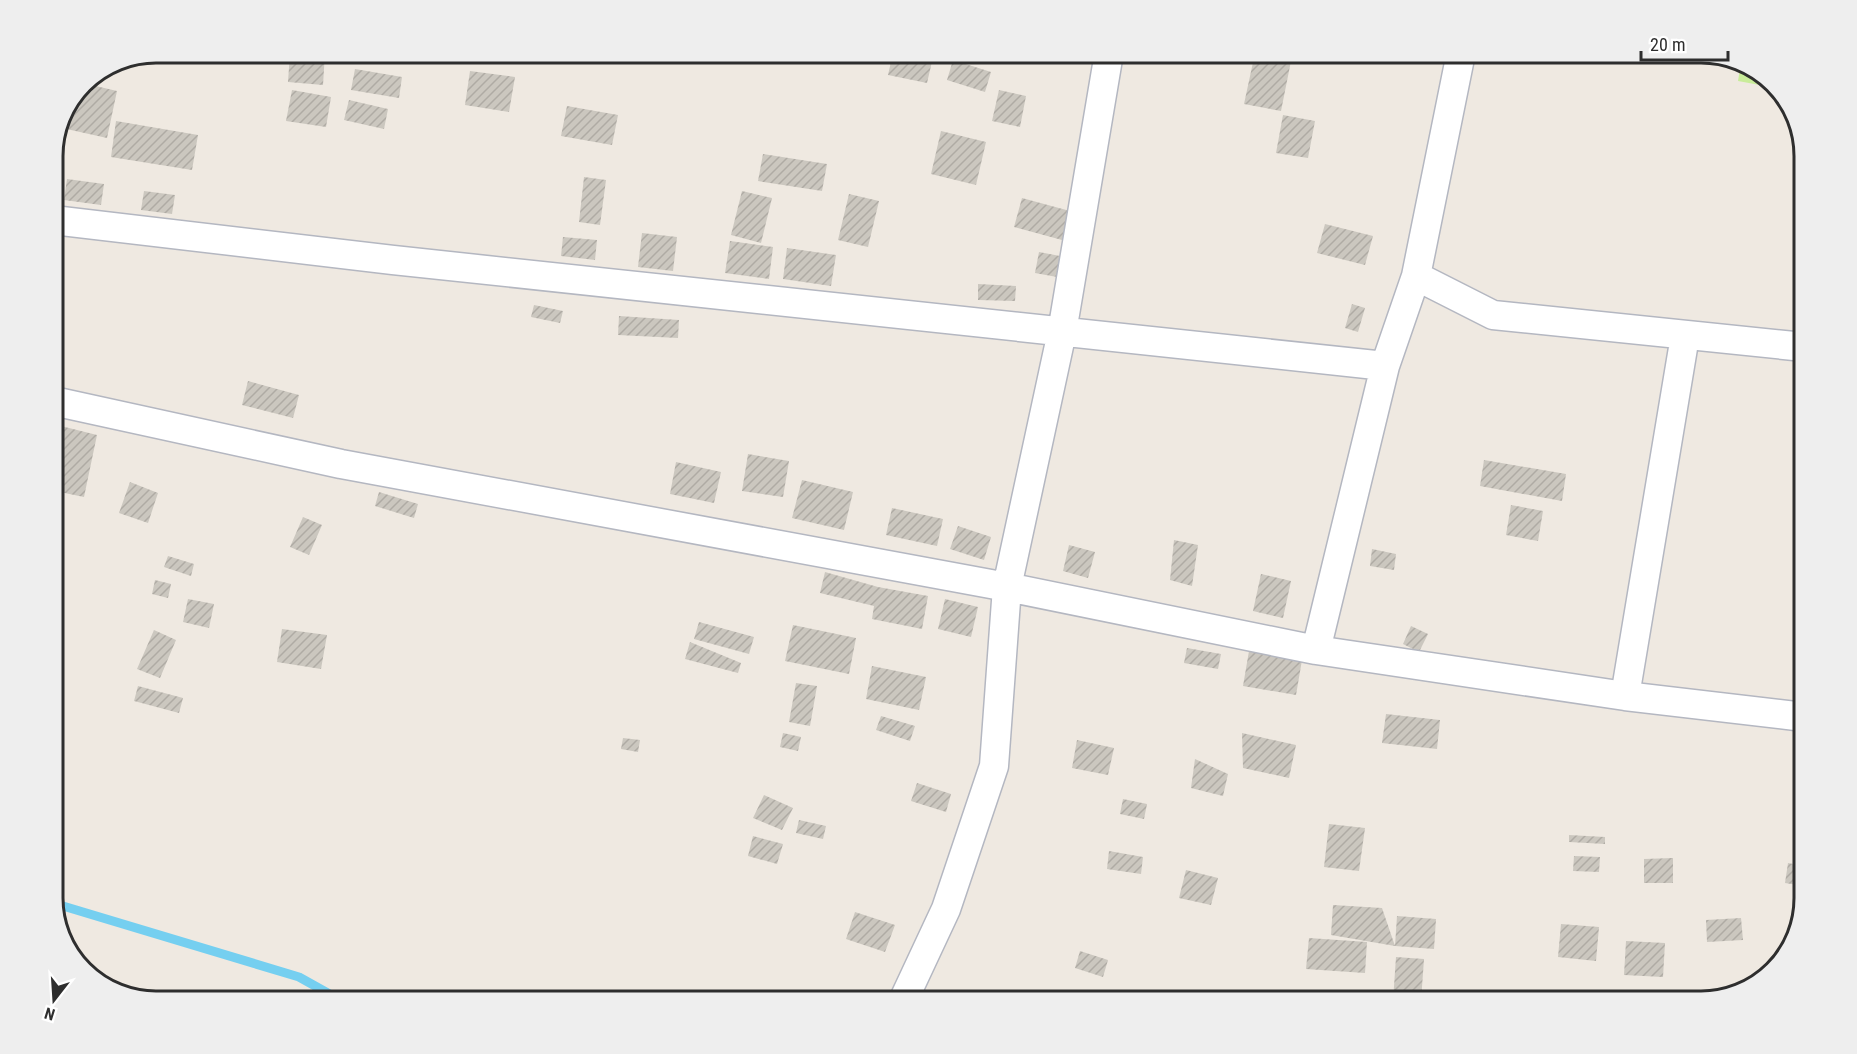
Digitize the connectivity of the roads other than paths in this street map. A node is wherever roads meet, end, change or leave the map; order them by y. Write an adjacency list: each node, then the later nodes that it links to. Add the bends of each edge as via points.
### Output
1 (1107, 63): 5 (street)
2 (1459, 63): 4 (street)
3 (63, 220): 5 (street)
4 (1416, 276): 6 (street, via 1493,315); 8 (street)
5 (1062, 332): 8 (street); 10 (street)
6 (1685, 336): 7 (street); 12 (street)
7 (1794, 346)
8 (1385, 366): 11 (street)
9 (63, 403): 10 (street, via 341,464)
10 (1007, 587): 11 (street); 14 (street, via 994,766 946,909)
11 (1316, 650): 12 (street)
12 (1625, 696): 13 (street)
13 (1794, 716)
14 (908, 991)

